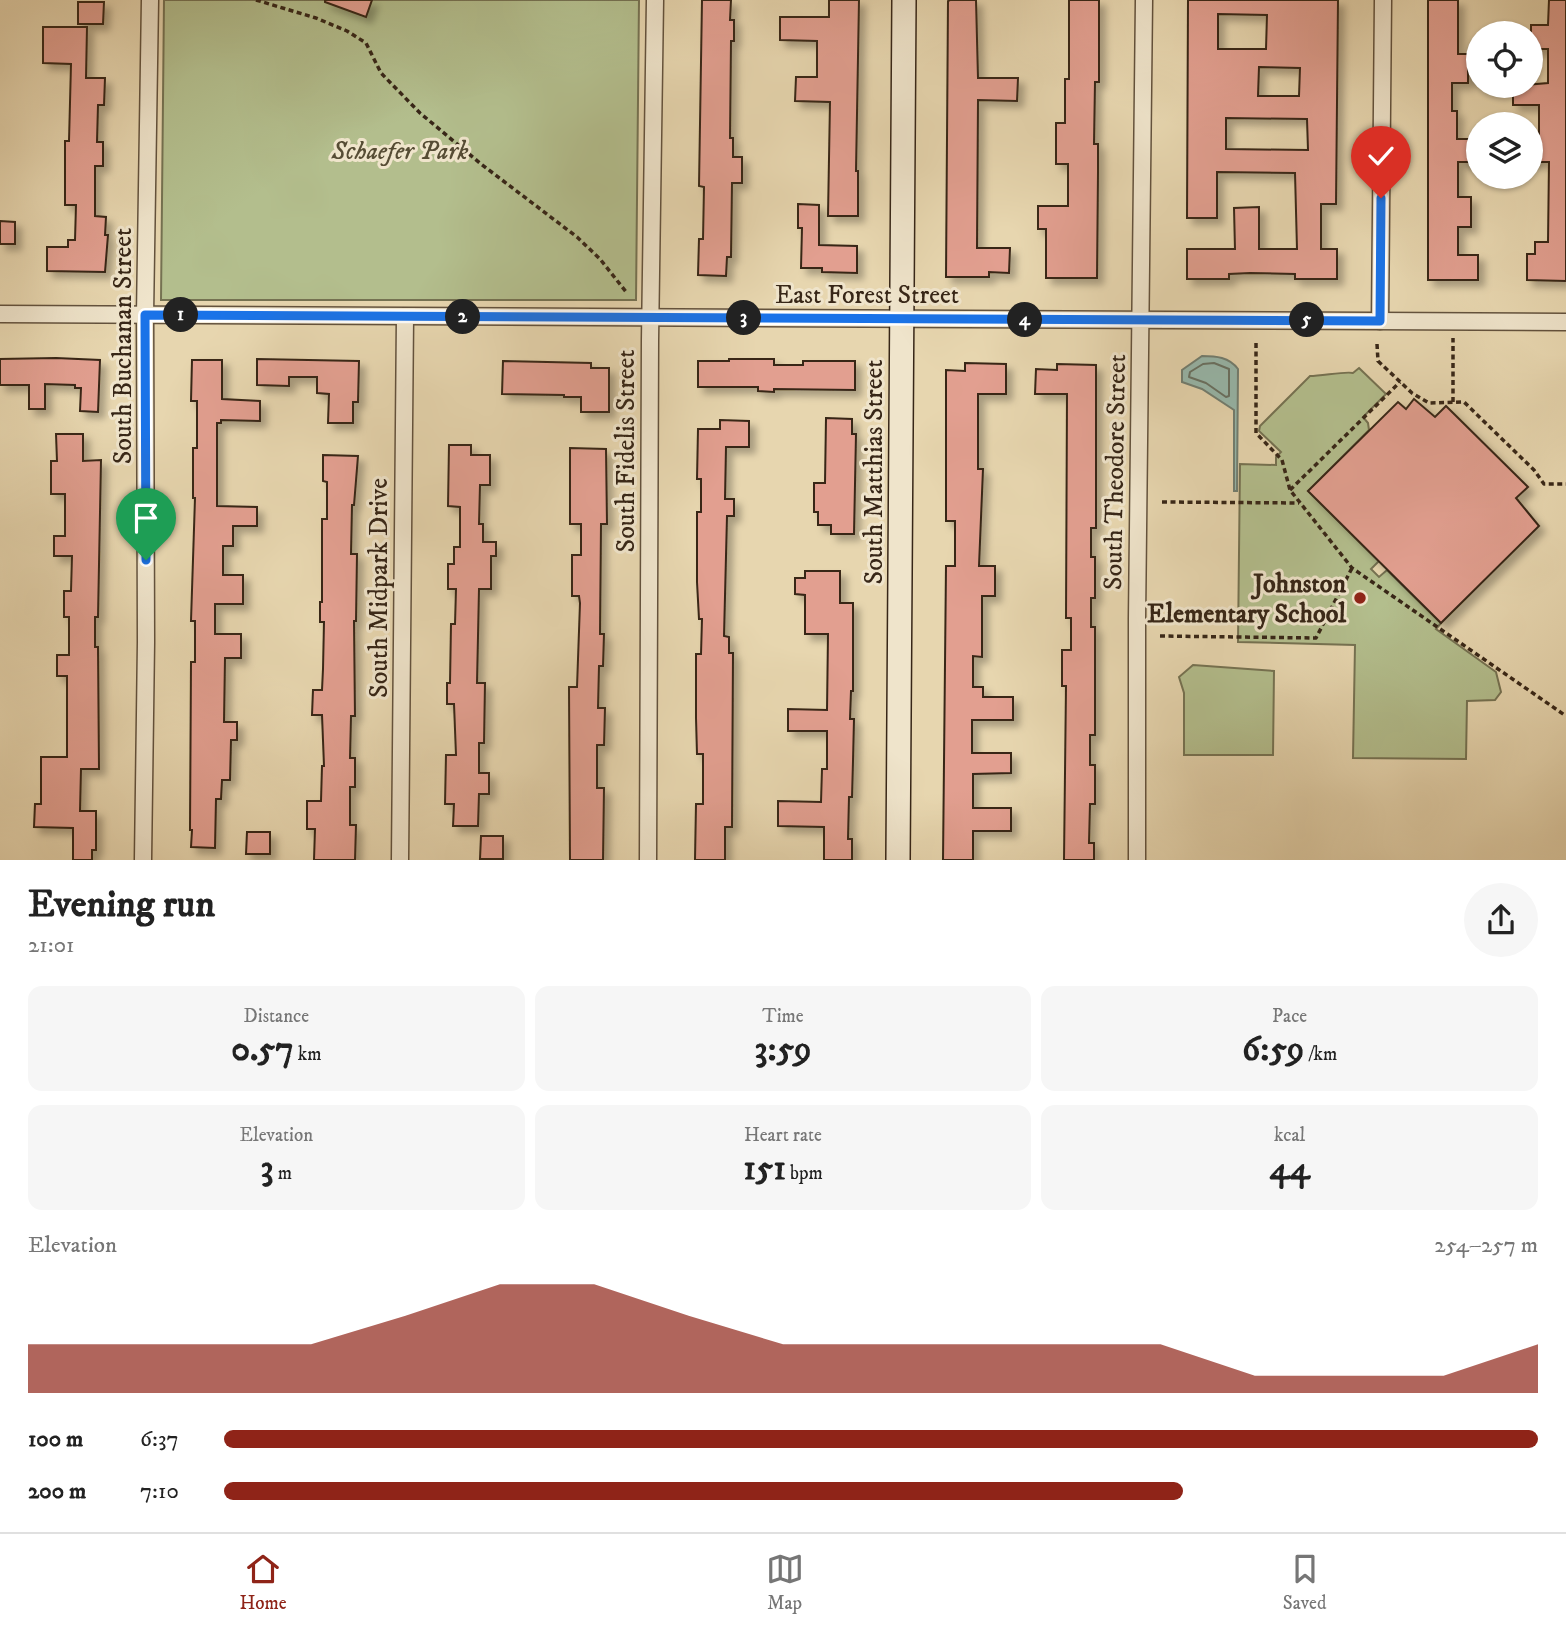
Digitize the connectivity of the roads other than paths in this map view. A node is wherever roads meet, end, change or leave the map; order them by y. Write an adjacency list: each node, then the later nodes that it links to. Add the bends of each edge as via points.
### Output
1 (150, 0): 7 (street, South Buchanan Street)
2 (655, 0): 9 (street, South Fidelis Street)
3 (904, 0): 10 (street, South Matthias Street)
4 (1144, 0): 11 (street, South Theodore Street)
5 (1382, 0): 12 (street)
6 (0, 314): 7 (street, East Forest Street)
7 (145, 315): 8 (street, East Forest Street); 14 (street, South Buchanan Street)
8 (404, 317): 9 (street, East Forest Street); 15 (street, South Midpark Drive)
9 (650, 317): 10 (street, East Forest Street); 16 (street, South Fidelis Street)
10 (902, 319): 11 (street, East Forest Street); 17 (street, South Matthias Street)
11 (1141, 321): 12 (street, East Forest Street); 18 (street, South Theodore Street)
12 (1380, 321): 13 (street, East Forest Street)
13 (1566, 322)
14 (143, 860)
15 (401, 860)
16 (648, 860)
17 (898, 860)
18 (1137, 860)

